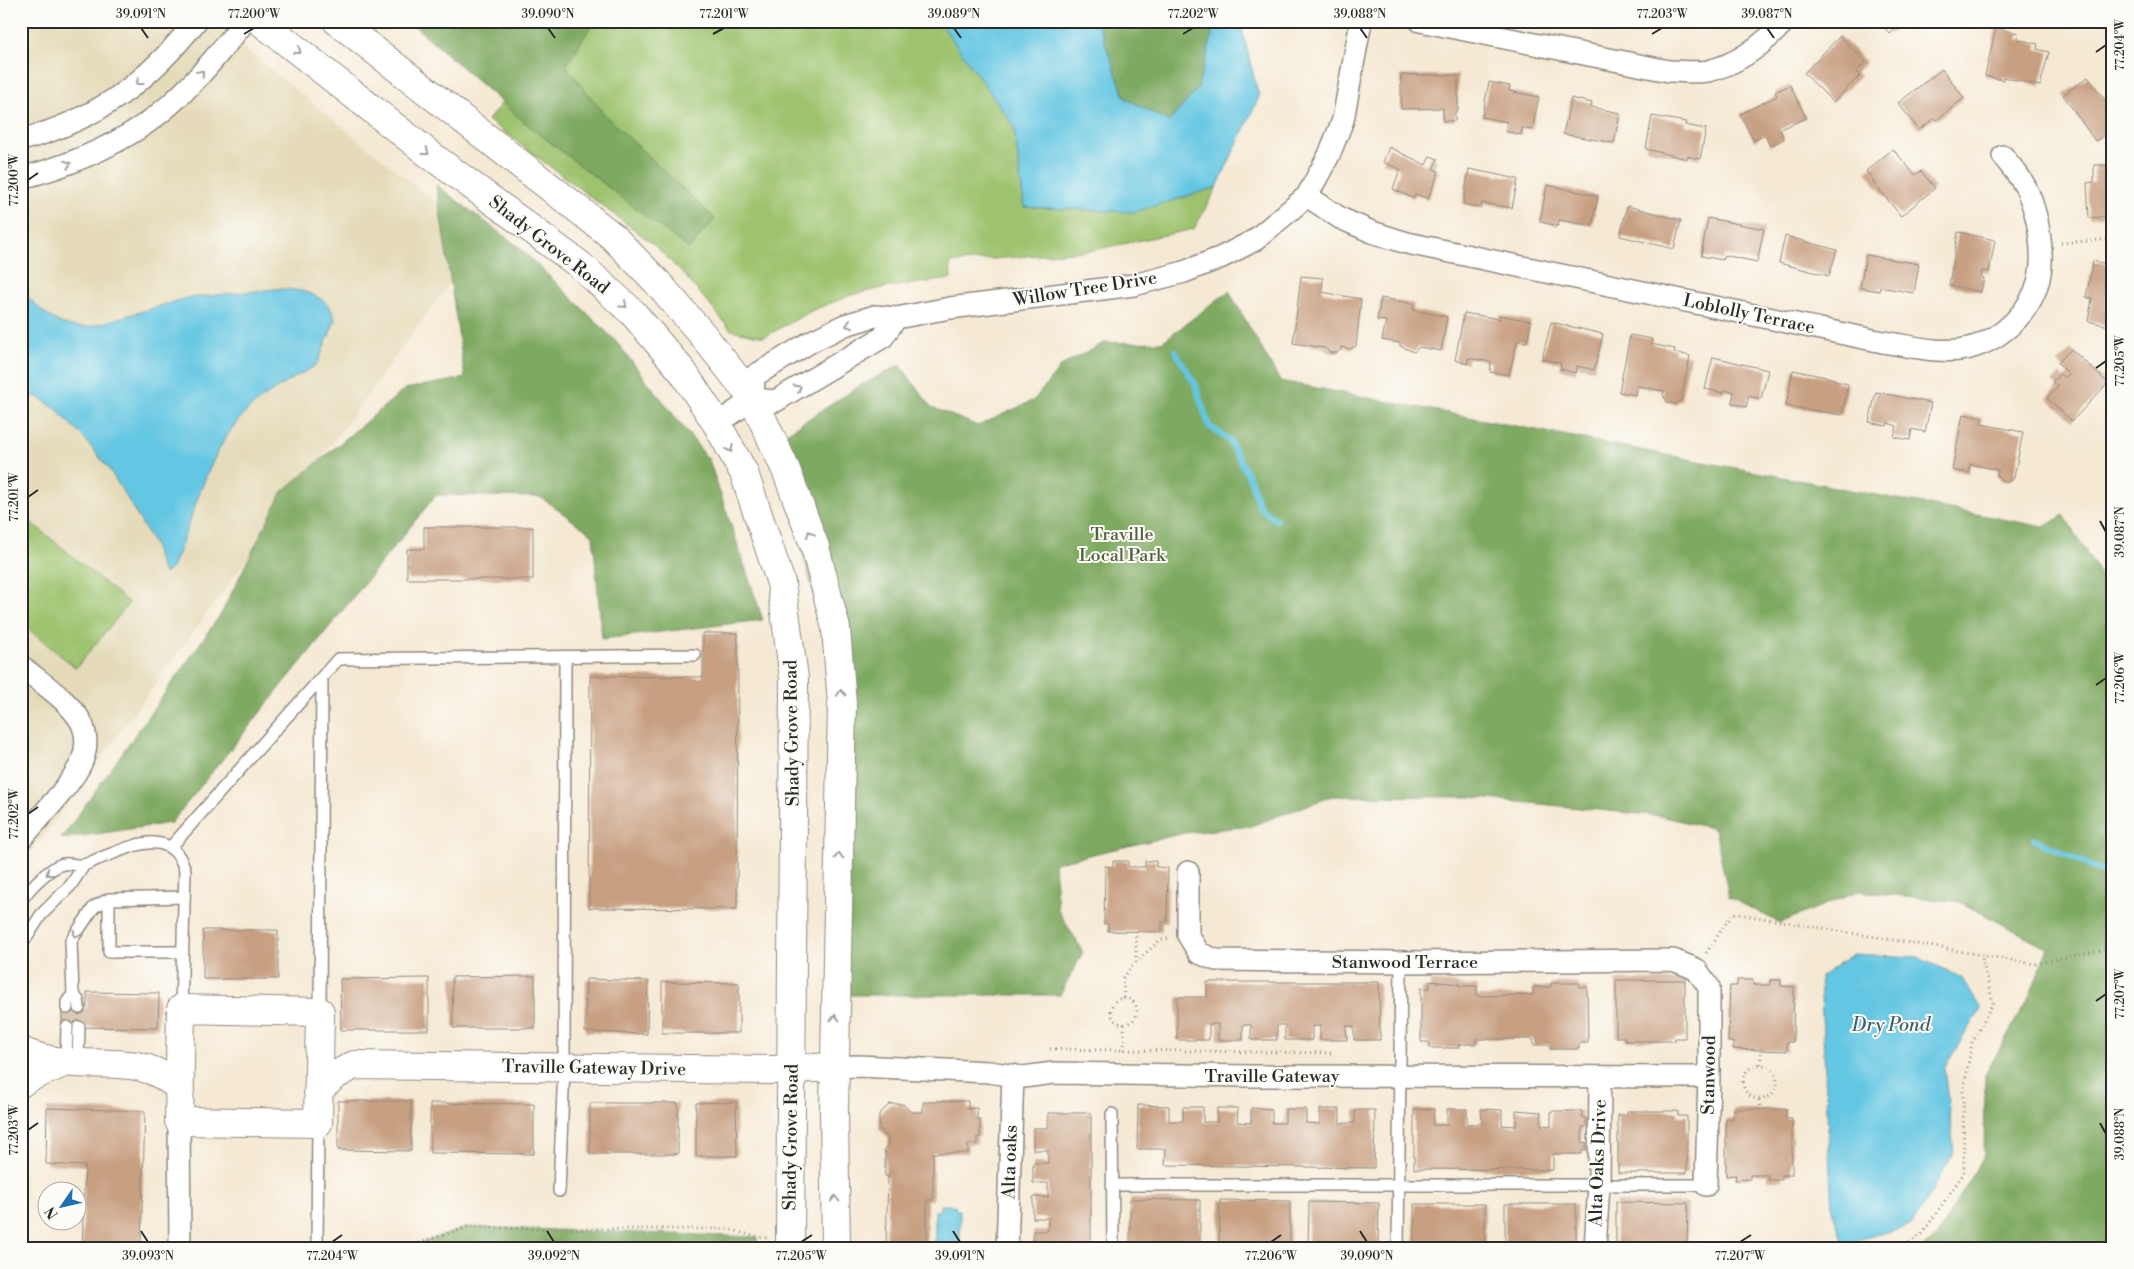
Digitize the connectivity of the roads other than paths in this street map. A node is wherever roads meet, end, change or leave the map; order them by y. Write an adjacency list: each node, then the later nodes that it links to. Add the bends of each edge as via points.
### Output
1 (196, 21): 8 (street, one-way to 8, via 150,73 126,92 72,123)
2 (245, 21): 10 (street, one-way to 2, via 54,170 88,156 144,125 194,81)
3 (260, 21): 14 (main road, Shady Grove Road, one-way to 14, via 433,157 580,265 639,320 684,372)
4 (337, 21): 13 (main road, via 611,235 670,297)
5 (1361, 21): 11 (street, Willow Tree Drive, via 1343,120)
6 (1420, 21): 7 (street, via 1660,69 1707,71 1751,51)
7 (1785, 21)
8 (21, 140)
9 (2003, 156): 11 (street, Loblolly Terrace, via 2027,188 2038,219 2041,244 2039,279 2029,304 2008,329 1992,340 1968,349 1934,350 1883,342 1407,243 1340,218)
10 (21, 178)
11 (1307, 196): 12 (street, Willow Tree Drive, via 1254,240 1222,258 1184,272 1134,285)
12 (896, 318): 13 (street, one-way to 12, via 776,401 883,337); 13 (street, Willow Tree Drive, one-way to 13, via 875,316 845,325 812,341 754,376)
13 (753, 399): 14 (street); 41 (main road, one-way to 13, via 842,704 836,628 815,547 786,470)
14 (717, 424): 43 (main road, Shady Grove Road, one-way to 43, via 744,473 781,584 794,678)
15 (695, 655): 16 (lane)
16 (565, 657): 18 (lane, via 338,659); 42 (lane)
17 (21, 666): 19 (street, via 80,718 86,741 84,756 77,770)
18 (322, 677): 20 (lane); 34 (lane)
19 (21, 839)
20 (170, 848): 21 (lane, via 157,842 148,843); 23 (lane, via 177,853 185,870)
21 (84, 865): 24 (lane, one-way to 24, via 66,862 54,868); 26 (lane, via 71,885 41,915)
22 (1188, 872): 28 (street, Stanwood Terrace, via 1188,935 1199,953 1216,960)
23 (184, 897): 25 (lane); 27 (lane)
24 (21, 900)
25 (109, 900): 27 (lane, via 109,952); 30 (lane, one-way to 30, via 94,906 71,941)
26 (21, 946)
27 (183, 952): 33 (lane)
28 (1401, 962): 29 (street, Stanwood Terrace, via 1673,960); 45 (lane)
29 (1696, 969): 47 (street, Stanwood, via 1709,987)
30 (73, 994): 31 (lane); 32 (lane)
31 (67, 1008)
32 (79, 1008)
33 (181, 1022): 34 (main road); 39 (main road, via 167,1047 150,1056); 49 (main road)
34 (319, 1024): 40 (main road, via 336,1055); 50 (main road)
35 (67, 1027): 38 (lane)
36 (79, 1027): 38 (lane)
37 (21, 1051): 38 (main road)
38 (72, 1062): 39 (main road); 48 (main road)
39 (122, 1063): 49 (main road, via 153,1070)
40 (354, 1065): 42 (main road, Traville Gateway Drive); 50 (main road, via 334,1076)
41 (835, 1067): 43 (main road, Traville Gateway Drive); 44 (street, Traville Gateway); 62 (main road, one-way to 41)
42 (564, 1068): 43 (main road, Traville Gateway Drive); 58 (lane)
43 (792, 1069): 59 (main road, Shady Grove Road)
44 (1013, 1075): 45 (street, Traville Gateway, via 1023,1077 1054,1072); 63 (street, Alta oaks)
45 (1400, 1076): 46 (street, Traville Gateway); 55 (lane)
46 (1600, 1077): 47 (street, Traville Gateway); 56 (street, Alta Oaks Drive)
47 (1709, 1078): 57 (street, Stanwood)
48 (21, 1083)
49 (180, 1089): 52 (main road)
50 (318, 1091): 53 (main road)
51 (1112, 1114): 54 (lane)
52 (179, 1121): 53 (main road); 60 (street)
53 (318, 1123): 61 (lane)
54 (1112, 1185): 55 (lane); 64 (lane)
55 (1399, 1185): 56 (lane); 65 (lane)
56 (1599, 1185): 57 (lane); 66 (street, Alta Oaks Drive)
57 (1706, 1185)
58 (559, 1191)
59 (780, 1243)
60 (180, 1248)
61 (317, 1248)
62 (836, 1248)
63 (1008, 1248)
64 (1113, 1248)
65 (1398, 1248)
66 (1594, 1248)

